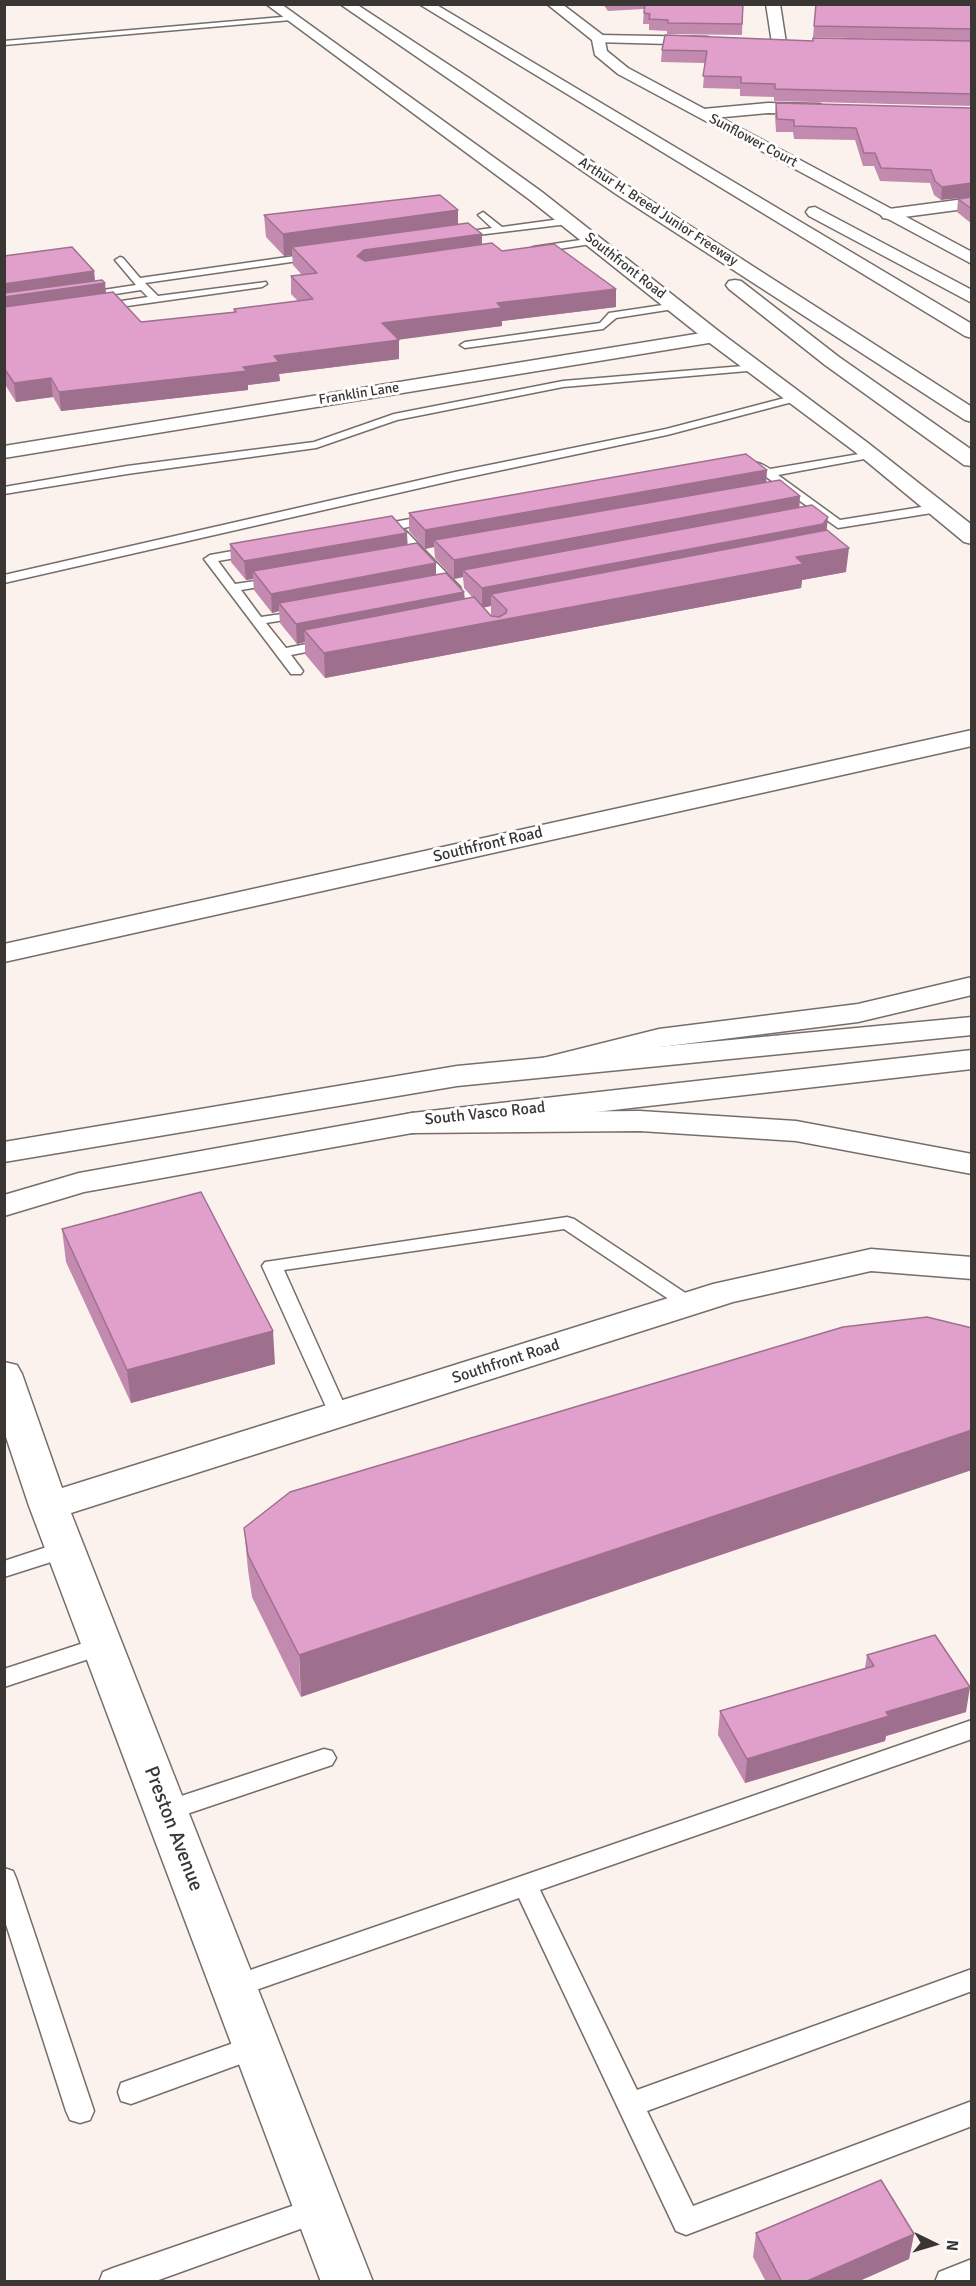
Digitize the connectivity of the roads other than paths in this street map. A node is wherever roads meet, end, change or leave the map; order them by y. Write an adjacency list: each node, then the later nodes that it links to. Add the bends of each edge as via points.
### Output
1 (272, 4): 6 (main road, Southfront Road)
2 (346, 4): 23 (main road, Arthur H. Breed Junior Freeway)
3 (425, 4): 13 (main road)
4 (553, 4): 7 (main road, Sunflower Court)
5 (773, 4): 10 (main road)
6 (291, 18): 9 (lane); 19 (main road, Southfront Road)
7 (599, 39): 8 (main road); 12 (main road, Sunflower Court, via 600,52 623,71)
8 (719, 41)
9 (4, 43)
10 (778, 43)
11 (840, 110): 12 (main road, via 768,108)
12 (704, 114): 17 (main road, Sunflower Court)
13 (715, 176): 14 (main road); 37 (main road)
14 (776, 195)
15 (796, 201): 31 (main road)
16 (972, 203): 17 (main road)
17 (890, 214): 26 (main road, Sunflower Court)
18 (483, 215): 20 (lane)
19 (567, 220): 20 (lane); 22 (main road, Southfront Road)
20 (500, 230): 21 (lane)
21 (441, 238)
22 (594, 241): 24 (lane); 34 (main road, Southfront Road)
23 (710, 246): 42 (main road, Arthur H. Breed Junior Freeway); 45 (main road, via 727,278 832,361)
24 (525, 251)
25 (324, 255): 28 (lane)
26 (972, 259)
27 (120, 260): 28 (lane)
28 (140, 284): 30 (lane); 32 (lane)
29 (262, 284): 32 (lane)
30 (74, 297)
31 (972, 298)
32 (156, 299): 33 (lane)
33 (122, 304): 35 (lane); 36 (lane)
34 (676, 306): 38 (main road, Southfront Road); 39 (lane, via 613,315 603,326)
35 (87, 309)
36 (129, 313)
37 (972, 332)
38 (714, 337): 40 (main road, Southfront Road); 43 (main road, Franklin Lane)
39 (465, 345)
40 (755, 368): 41 (main road, Southfront Road); 49 (lane, via 563,384 394,417 316,445)
41 (796, 398): 44 (main road, Southfront Road); 62 (lane, via 667,432)
42 (972, 416)
43 (4, 452)
44 (871, 455): 47 (lane); 51 (main road, Southfront Road)
45 (972, 460)
46 (730, 467): 47 (lane, via 758,466)
47 (767, 473): 48 (lane)
48 (791, 490): 50 (lane); 52 (lane)
49 (4, 491)
50 (768, 494)
51 (934, 509): 55 (lane); 58 (main road, Southfront Road)
52 (824, 514): 54 (lane); 55 (lane)
53 (441, 518): 56 (lane)
54 (801, 519)
55 (838, 524): 59 (lane)
56 (394, 526): 57 (lane); 64 (lane)
57 (360, 532)
58 (972, 537)
59 (838, 542)
60 (267, 549): 63 (lane, via 210,559)
61 (291, 578): 63 (lane)
62 (4, 579)
63 (232, 588): 66 (lane)
64 (465, 600)
65 (315, 611): 66 (lane)
66 (258, 621): 68 (lane)
67 (340, 642): 68 (lane)
68 (283, 653): 69 (lane)
69 (296, 671)
70 (972, 738): 71 (main road, Southfront Road)
71 (4, 953)
72 (972, 986): 75 (main road, via 858,1013 659,1038)
73 (972, 1026): 75 (main road)
74 (972, 1059): 76 (main road, South Vasco Road)
75 (546, 1067): 77 (main road, via 457,1076)
76 (412, 1123): 79 (main road, via 640,1120 796,1131); 81 (main road, South Vasco Road, via 79,1183)
77 (46, 1146): 78 (main road); 80 (main road)
78 (4, 1152)
79 (972, 1164)
80 (4, 1170)
81 (4, 1206)
82 (972, 1268): 83 (main road, Southfront Road, via 871,1260)
83 (689, 1304): 85 (main road, Southfront Road); 85 (lane, via 567,1223 272,1266)
84 (4, 1374): 86 (main road, Preston Avenue)
85 (339, 1415): 86 (main road, Southfront Road)
86 (49, 1506): 87 (main road, Preston Avenue)
87 (65, 1549): 88 (lane); 89 (main road, Preston Avenue)
88 (4, 1569)
89 (102, 1646): 90 (lane); 93 (main road, Preston Avenue)
90 (4, 1678)
91 (972, 1729): 95 (lane)
92 (324, 1758): 93 (lane)
93 (166, 1811): 97 (main road, Preston Avenue)
94 (4, 1878): 101 (lane)
95 (525, 1886): 97 (lane); 100 (lane)
96 (972, 1980): 100 (lane)
97 (233, 1987): 98 (main road, Preston Avenue)
98 (256, 2047): 99 (lane); 103 (main road, Preston Avenue)
99 (131, 2092)
100 (630, 2105): 102 (lane, via 686,2222)
101 (80, 2111)
102 (972, 2113)
103 (319, 2209): 105 (lane); 106 (main road, Preston Avenue)
104 (972, 2272): 107 (lane)
105 (113, 2282)
106 (347, 2282)
107 (949, 2282)

